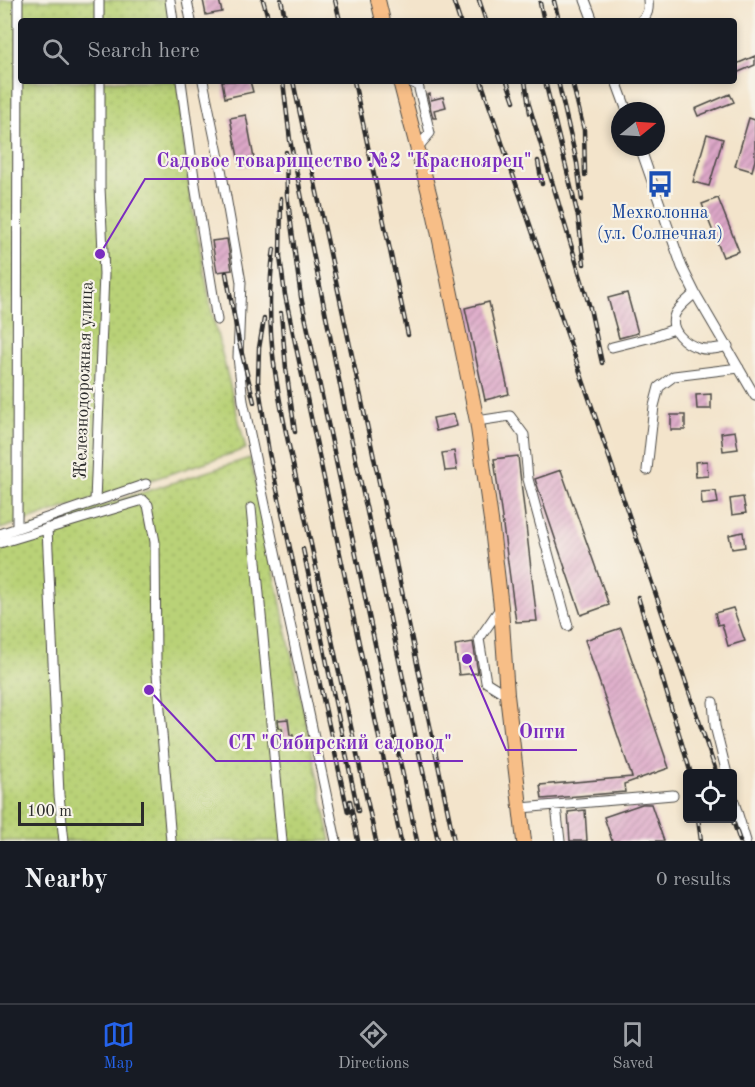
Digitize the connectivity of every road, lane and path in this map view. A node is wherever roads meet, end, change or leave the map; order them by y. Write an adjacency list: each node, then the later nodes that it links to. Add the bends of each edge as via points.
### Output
1 (18, 0): 36 (street)
2 (99, 0): 8 (street)
3 (170, 0): 9 (street)
4 (187, 0): 10 (street)
5 (378, 0): 11 (highway)
6 (585, 0): 12 (street)
7 (648, 0): 13 (street)
8 (99, 18)
9 (173, 18)
10 (190, 18)
11 (382, 18)
12 (592, 18)
13 (644, 18)
14 (100, 84): 34 (street, Железнодорожная улица, via 104,274)
15 (181, 84): 24 (street)
16 (204, 84): 52 (street, via 241,282 238,357 243,401)
17 (401, 84): 21 (highway)
18 (414, 84): 21 (street, via 418,86 430,133)
19 (617, 84): 20 (street)
20 (624, 102)
21 (418, 147): 31 (highway)
22 (643, 156): 23 (street)
23 (694, 293): 25 (street, via 675,312); 26 (street)
24 (217, 320)
25 (674, 329): 26 (street, via 699,348); 27 (street)
26 (728, 346): 28 (street)
27 (612, 347)
28 (739, 368): 29 (street); 32 (street, via 674,376 659,387)
29 (751, 380): 30 (street)
30 (755, 396)
31 (477, 421): 40 (highway); 41 (street, via 510,416 524,435 528,479)
32 (647, 470)
33 (146, 484): 34 (street)
34 (95, 501): 36 (street)
35 (251, 508): 51 (street)
36 (17, 528): 38 (street)
37 (46, 528): 39 (street); 49 (street); 50 (street, via 143,500 148,505 155,542 156,662)
38 (0, 534)
39 (0, 543)
40 (501, 607): 42 (highway); 42 (street, via 479,639 486,682)
41 (568, 626)
42 (507, 695): 47 (highway)
43 (712, 702): 44 (street)
44 (726, 769)
45 (673, 795): 46 (street)
46 (556, 806): 47 (street); 54 (street)
47 (521, 808): 53 (highway)
48 (737, 811): 55 (street)
49 (63, 841)
50 (171, 841)
51 (282, 841)
52 (336, 841)
53 (524, 841)
54 (560, 841)
55 (746, 841)

